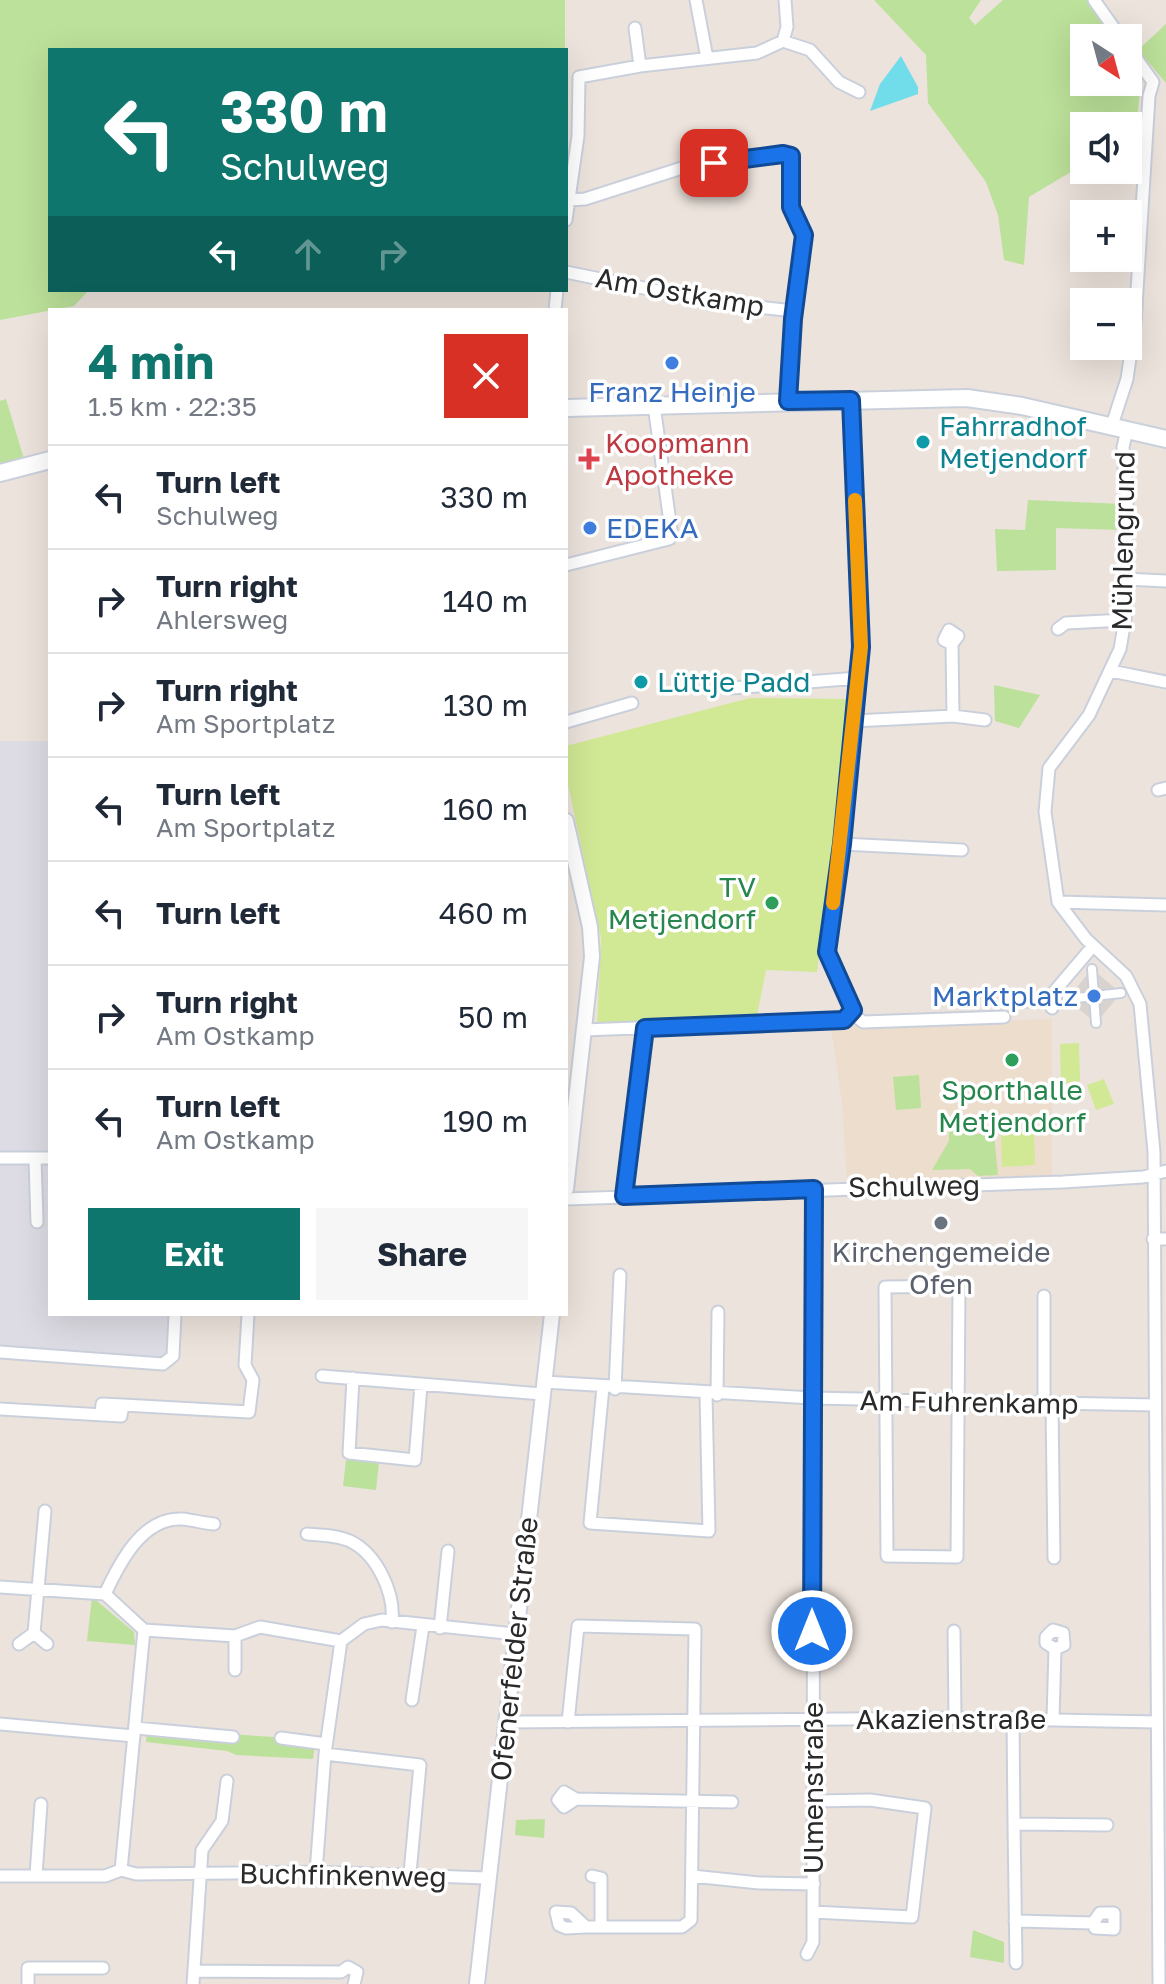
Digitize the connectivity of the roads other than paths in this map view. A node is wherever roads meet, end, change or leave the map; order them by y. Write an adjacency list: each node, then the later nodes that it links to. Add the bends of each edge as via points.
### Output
1 (696, 0): 7 (street)
2 (785, 0): 6 (street)
3 (1094, 0): 4 (street)
4 (1111, 24)
5 (635, 28): 8 (street)
6 (783, 41): 7 (street, via 757,53); 12 (street, via 810,50 839,82)
7 (707, 58): 8 (street)
8 (640, 66): 13 (street, via 579,77)
9 (1142, 67): 10 (street)
10 (1153, 82): 11 (street); 22 (street, Mühlengrund, via 1135,323)
11 (1166, 90)
12 (859, 92)
13 (572, 135): 14 (street)
14 (569, 200): 15 (street); 17 (street, Am Ostkamp, via 685,167 791,156 791,207 804,235)
15 (568, 207)
16 (568, 272): 17 (street, Am Ostkamp, via 712,302)
17 (794, 311): 19 (street, Am Ostkamp)
18 (851, 400): 19 (main road); 22 (main road, via 967,398); 33 (street)
19 (788, 401): 20 (main road)
20 (654, 405): 21 (main road); 26 (street, via 669,539)
21 (568, 408)
22 (1119, 428): 23 (main road); 27 (street, Mühlengrund, via 1127,473)
23 (1166, 439)
24 (48, 461): 25 (main road)
25 (0, 473)
26 (568, 565)
27 (1125, 579): 28 (street); 29 (street, Mühlengrund)
28 (1166, 581)
29 (1125, 620): 30 (street, via 1066,623); 32 (street, Mühlengrund)
30 (1058, 629)
31 (952, 644): 37 (street)
32 (1111, 671): 34 (street); 44 (street, Mühlengrund, via 1089,715 1046,775 1045,812)
33 (858, 678): 35 (street); 40 (street)
34 (1166, 682)
35 (732, 688)
36 (632, 703): 39 (street)
37 (953, 716): 38 (street); 40 (street)
38 (985, 720)
39 (568, 721)
40 (854, 721): 42 (street)
41 (568, 831): 56 (street, via 591,942)
42 (842, 844): 43 (street); 52 (street, via 827,952)
43 (962, 850)
44 (1058, 902): 45 (street); 46 (street)
45 (1166, 905)
46 (1093, 946): 51 (street, via 1057,987 1052,1004); 62 (street, via 1126,976 1140,1004)
47 (1092, 969): 49 (street)
48 (1121, 993): 49 (street)
49 (1094, 996): 50 (street); 54 (street)
50 (1067, 999)
51 (1007, 1002)
52 (853, 1014): 53 (street, via 863,1022); 55 (street, via 844,1020)
53 (1004, 1017)
54 (1096, 1023)
55 (645, 1028): 56 (street); 64 (street)
56 (584, 1030): 57 (street)
57 (569, 1135)
58 (0, 1158): 59 (street)
59 (35, 1158): 60 (street); 66 (street)
60 (48, 1158)
61 (1166, 1171): 62 (street, Schulweg)
62 (1153, 1175): 63 (street, Schulweg); 67 (street)
63 (814, 1189): 64 (street, Schulweg); 81 (street, Ulmenstraße)
64 (624, 1196): 65 (street, Schulweg)
65 (568, 1199)
66 (37, 1222)
67 (1160, 1239): 85 (street)
68 (620, 1275): 79 (street)
69 (1044, 1296): 84 (street)
70 (718, 1312): 80 (street)
71 (175, 1316): 74 (street, via 173,1356 163,1364)
72 (248, 1316): 86 (street, via 245,1365 253,1380 249,1412 102,1404 101,1415)
73 (552, 1316): 78 (street, Ofenerfelder Straße)
74 (0, 1352)
75 (322, 1376): 76 (street, Am Fuhrenkamp)
76 (353, 1378): 77 (street, Am Fuhrenkamp); 77 (street, via 349,1453 415,1460)
77 (421, 1385): 78 (street, Am Fuhrenkamp)
78 (543, 1388): 79 (street, Am Fuhrenkamp); 102 (street, Ofenerfelder Straße)
79 (609, 1388): 80 (street, Am Fuhrenkamp); 80 (street, via 590,1523 709,1531)
80 (712, 1394): 81 (street, Am Fuhrenkamp)
81 (812, 1398): 83 (street, Am Fuhrenkamp); 110 (street, Ulmenstraße)
82 (957, 1400): 83 (street, Am Fuhrenkamp); 83 (street, via 959,1286 885,1287); 83 (street, via 957,1557 887,1556); 84 (street, Am Fuhrenkamp)
83 (887, 1401)
84 (1048, 1404): 85 (street, Am Fuhrenkamp); 92 (street)
85 (1155, 1405): 87 (street)
86 (0, 1409)
87 (1161, 1460): 117 (street)
88 (45, 1511): 94 (street)
89 (214, 1524): 95 (street, via 181,1519 152,1530 120,1562)
90 (307, 1534): 96 (street, via 351,1541 366,1553 387,1589)
91 (448, 1551): 98 (street)
92 (1054, 1558)
93 (0, 1587): 94 (street)
94 (38, 1590): 95 (street); 101 (street)
95 (105, 1594): 99 (street)
96 (392, 1622): 97 (street); 104 (street, via 372,1621)
97 (423, 1626): 98 (street); 109 (street)
98 (440, 1628): 102 (street)
99 (144, 1630): 103 (street); 119 (street)
100 (954, 1631): 111 (street)
101 (34, 1633): 105 (street); 106 (street)
102 (515, 1634): 114 (street, Ofenerfelder Straße)
103 (235, 1636): 104 (street, via 260,1627); 108 (street)
104 (341, 1641): 122 (street)
105 (19, 1644)
106 (47, 1644)
107 (1055, 1649): 113 (street)
108 (235, 1670)
109 (412, 1700)
110 (812, 1718): 111 (street, Akazienstraße); 116 (street, Akazienstraße); 125 (street, Ulmenstraße)
111 (955, 1718): 112 (street, Akazienstraße)
112 (1013, 1718): 113 (street, Akazienstraße); 129 (street)
113 (1053, 1719): 117 (street, Akazienstraße)
114 (506, 1722): 115 (street, Akazienstraße); 139 (street, Ofenerfelder Straße)
115 (568, 1722): 116 (street, Akazienstraße); 116 (street, via 578,1626 695,1629)
116 (693, 1722): 126 (street)
117 (1157, 1722): 154 (street)
118 (0, 1724): 119 (street)
119 (135, 1732): 120 (street); 131 (street)
120 (233, 1737)
121 (281, 1738): 122 (street)
122 (326, 1749): 132 (street); 134 (street, via 420,1765)
123 (227, 1781): 133 (street, Buchfinkenweg, via 222,1821 202,1850)
124 (576, 1799): 126 (street)
125 (814, 1801): 140 (street, Ulmenstraße); 141 (street, via 870,1800 925,1808 912,1917)
126 (694, 1802): 127 (street); 138 (street)
127 (732, 1802)
128 (41, 1804): 135 (street)
129 (1014, 1824): 130 (street); 142 (street)
130 (1107, 1825)
131 (121, 1870): 133 (street, Buchfinkenweg); 135 (street, Buchfinkenweg, via 105,1876)
132 (316, 1872): 133 (street, Buchfinkenweg); 134 (street, Buchfinkenweg)
133 (199, 1873): 149 (street)
134 (410, 1873): 139 (street, Buchfinkenweg)
135 (36, 1875): 136 (street, Buchfinkenweg)
136 (0, 1876)
137 (592, 1876): 145 (street, via 601,1878)
138 (692, 1876): 140 (street); 145 (street, via 688,1924)
139 (487, 1878): 153 (street, Ofenerfelder Straße)
140 (814, 1884): 141 (street, Ulmenstraße)
141 (813, 1912): 146 (street, Ulmenstraße, via 813,1942)
142 (1015, 1921): 143 (street); 147 (street)
143 (1093, 1923)
144 (586, 1927): 145 (street)
145 (601, 1927)
146 (807, 1954)
147 (1016, 1963)
148 (103, 1968): 151 (street, via 28,1968)
149 (194, 1978): 150 (street)
150 (342, 1978): 152 (street, via 353,1968 358,1975)
151 (28, 1984)
152 (354, 1984)
153 (477, 1984)
154 (1159, 1984)

